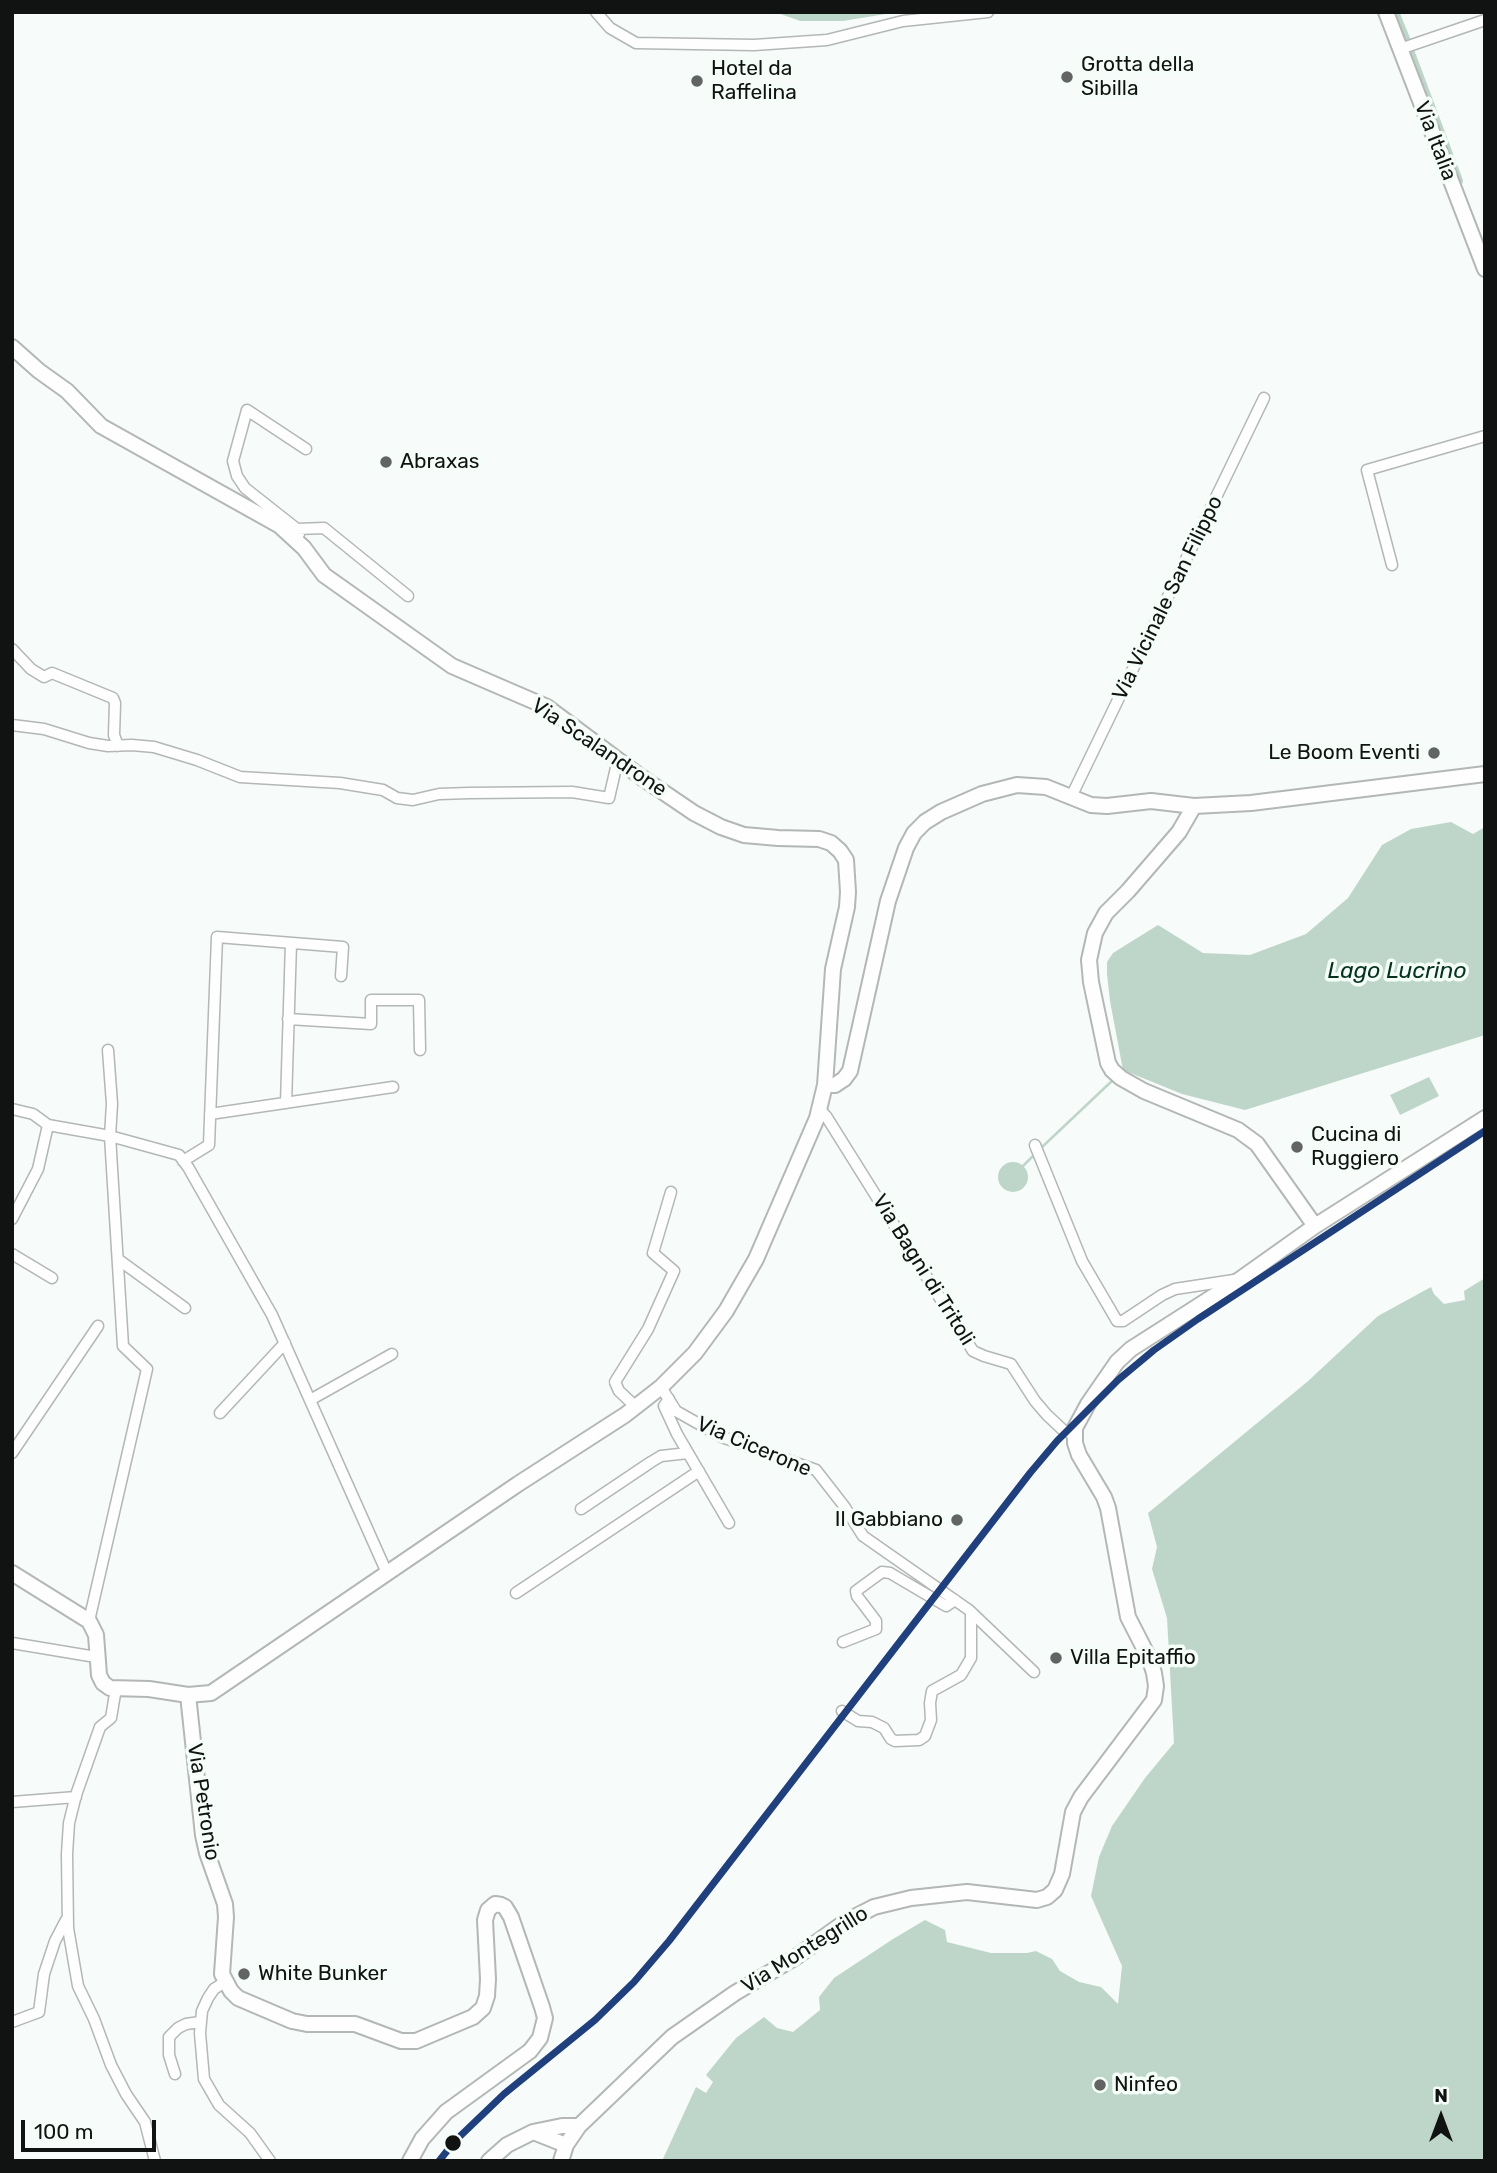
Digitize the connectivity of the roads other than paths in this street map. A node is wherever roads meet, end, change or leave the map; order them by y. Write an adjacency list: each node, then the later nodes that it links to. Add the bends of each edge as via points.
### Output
1 (596, 12): 2 (street, via 610,28 636,43 754,45 827,40 903,21)
2 (988, 12)
3 (1386, 12): 5 (street, Via Italia)
4 (1485, 20): 5 (street)
5 (1400, 49): 6 (street, Via Italia)
6 (1485, 270)
7 (12, 347): 12 (street, Via Scalandrone, via 67,391 101,426 280,527)
8 (1264, 398): 20 (street, Via Vicinale San Filippo)
9 (1485, 436): 13 (street, via 1367,470)
10 (306, 449): 11 (street, via 247,410 233,461 245,488)
11 (297, 529): 12 (street); 14 (street, via 324,528)
12 (304, 548): 18 (street, Via Scalandrone, via 324,575 452,666 547,707)
13 (1392, 565)
14 (408, 596)
15 (12, 649): 17 (street, via 44,677 52,673 113,698)
16 (12, 725): 17 (street)
17 (118, 746): 18 (street, via 154,747 240,777 340,783 413,800 469,793 572,792 609,798)
18 (618, 760): 27 (street, Via Scalandrone, via 721,827 744,835 819,839 831,843 846,860 847,907 833,969)
19 (1485, 774): 21 (street)
20 (1071, 797): 21 (street, via 1091,805 1151,801); 27 (street, via 1032,785 999,788 941,812 914,833 888,901 850,1071 835,1085)
21 (1194, 806): 40 (street, via 1179,832 1106,913 1095,933 1089,960 1091,982 1108,1063 1144,1091 1238,1130 1257,1144)
22 (291, 943): 23 (street, via 343,947); 24 (street); 32 (street, via 217,937)
23 (341, 976)
24 (288, 1019): 26 (street, via 371,1024 371,1000 419,1000); 29 (street)
25 (108, 1050): 35 (street)
26 (420, 1050)
27 (825, 1085): 31 (street)
28 (393, 1087): 29 (street)
29 (286, 1103): 32 (street)
30 (12, 1109): 34 (street, via 33,1114)
31 (820, 1110): 51 (street, via 756,1259 726,1311); 55 (street, Via Bagni di Tritoli, via 973,1350 1011,1364 1041,1408)
32 (210, 1114): 37 (street, via 209,1145)
33 (1485, 1118): 40 (street)
34 (48, 1125): 35 (street); 39 (street, via 38,1169)
35 (110, 1136): 37 (street); 42 (street)
36 (1037, 1150): 45 (street, via 1082,1261 1117,1321 1175,1289)
37 (184, 1161): 49 (street)
38 (671, 1192): 53 (street, via 653,1253 674,1271 648,1329 615,1382)
39 (12, 1219)
40 (1315, 1226): 44 (street)
41 (12, 1254): 43 (street)
42 (119, 1260): 47 (street); 66 (street, via 124,1346 147,1369)
43 (52, 1278)
44 (1239, 1280): 45 (street); 46 (street)
45 (1199, 1286): 46 (street)
46 (1203, 1303): 55 (street, via 1117,1362 1088,1404)
47 (186, 1308)
48 (98, 1326): 56 (street)
49 (285, 1343): 52 (street); 54 (street)
50 (392, 1353): 52 (street)
51 (665, 1393): 53 (street); 57 (street, via 664,1406); 64 (street, Via Cicerone, via 676,1411 722,1437 816,1470 863,1536)
52 (310, 1400): 62 (street)
53 (636, 1407): 62 (street)
54 (220, 1413)
55 (1074, 1435): 81 (street, Via Montegrillo, via 1079,1455 1108,1508 1128,1617 1150,1660 1156,1686 1154,1699 1073,1812 1055,1891 1037,1900 967,1892 911,1898 845,1922 672,2037)
56 (12, 1453)
57 (688, 1453): 58 (street); 59 (street, via 661,1456)
58 (699, 1471): 60 (street); 63 (street)
59 (581, 1509)
60 (729, 1523)
61 (12, 1573): 66 (street)
62 (387, 1573): 72 (street, via 211,1693)
63 (516, 1593)
64 (955, 1600): 65 (street, Via Cicerone); 67 (street, via 946,1606 882,1572 856,1591 876,1621 876,1629)
65 (971, 1612): 70 (street, Via Cicerone); 73 (street, via 968,1667 932,1691 925,1736 895,1741 884,1728)
66 (89, 1621): 69 (street, via 96,1635)
67 (843, 1642)
68 (12, 1643): 69 (street)
69 (96, 1657): 71 (street, via 103,1683)
70 (1034, 1672)
71 (116, 1688): 72 (street); 74 (street, via 111,1718 100,1727)
72 (188, 1695): 77 (street, Via Petronio, via 203,1835 225,1904)
73 (842, 1711)
74 (76, 1797): 75 (street); 76 (street, via 69,1834)
75 (12, 1802)
76 (67, 1917): 78 (street, via 44,1974 39,2012); 84 (street, via 78,1986 111,2065 145,2122)
77 (225, 1982): 79 (street, via 208,1997); 86 (street, via 238,1998 292,2021 355,2024 416,2041 473,2017 483,2008 488,1979 485,1920 495,1904 505,1907 545,2018 540,2038 530,2051 446,2112 422,2138)
78 (12, 2022)
79 (200, 2022): 80 (street, via 186,2024 169,2037); 85 (street, via 208,2089)
80 (175, 2074)
81 (579, 2126): 82 (street); 83 (street, Via Montegrillo)
82 (533, 2132): 83 (street); 87 (street)
83 (566, 2145): 88 (street, Via Montegrillo)
84 (155, 2161)
85 (271, 2161)
86 (411, 2161)
87 (489, 2161)
88 (561, 2161)

